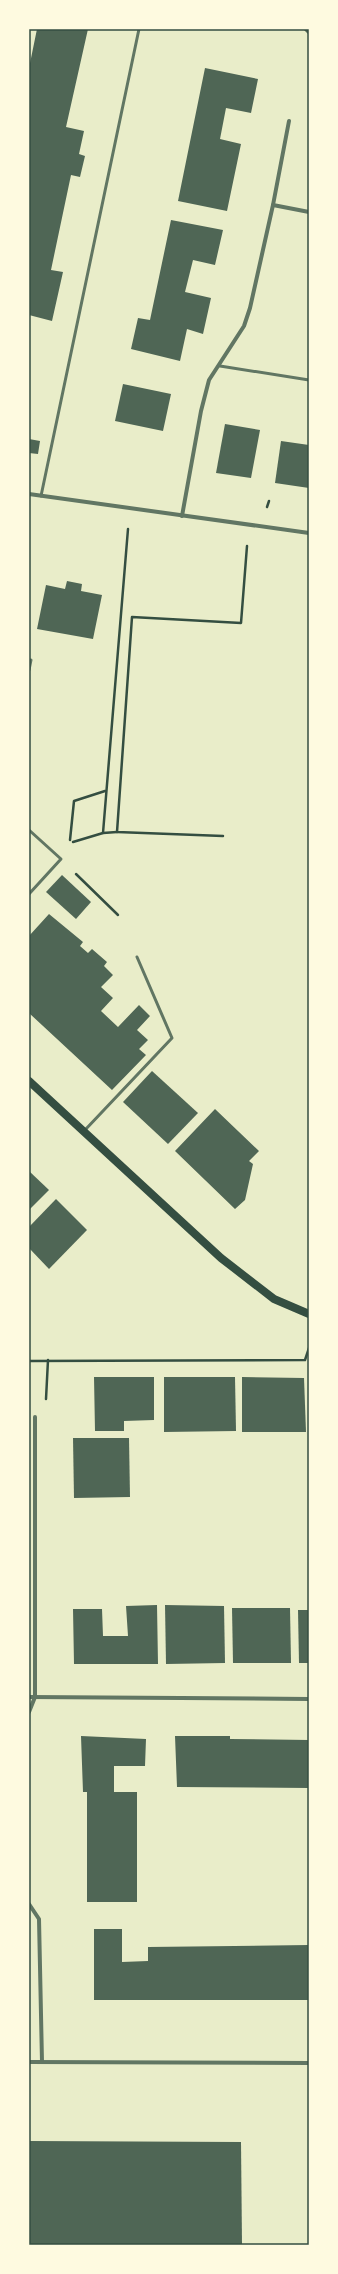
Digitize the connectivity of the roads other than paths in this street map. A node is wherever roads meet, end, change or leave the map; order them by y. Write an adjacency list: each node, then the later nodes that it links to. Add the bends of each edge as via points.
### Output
1 (138, 29): 8 (lane)
2 (289, 121): 3 (street)
3 (273, 205): 4 (street); 5 (street, via 244,326)
4 (309, 212)
5 (220, 366): 6 (lane); 9 (street, via 209,380 201,411)
6 (309, 380)
7 (29, 494): 8 (street)
8 (41, 496): 9 (street)
9 (182, 516): 10 (street)
10 (309, 533)
11 (29, 660): 12 (lane)
12 (29, 670)
13 (29, 830): 14 (lane, via 61,859)
14 (29, 894)
15 (136, 956): 17 (lane, via 172,1038)
16 (29, 1081): 17 (main road)
17 (84, 1132): 18 (main road, via 221,1258 274,1299)
18 (309, 1314)
19 (35, 1417): 21 (street)
20 (29, 1697): 21 (street)
21 (35, 1698): 22 (street); 23 (street)
22 (309, 1699)
23 (29, 1712)
24 (29, 1904): 26 (street, via 39,1918)
25 (29, 2062): 26 (street)
26 (42, 2062): 27 (street)
27 (309, 2063)

